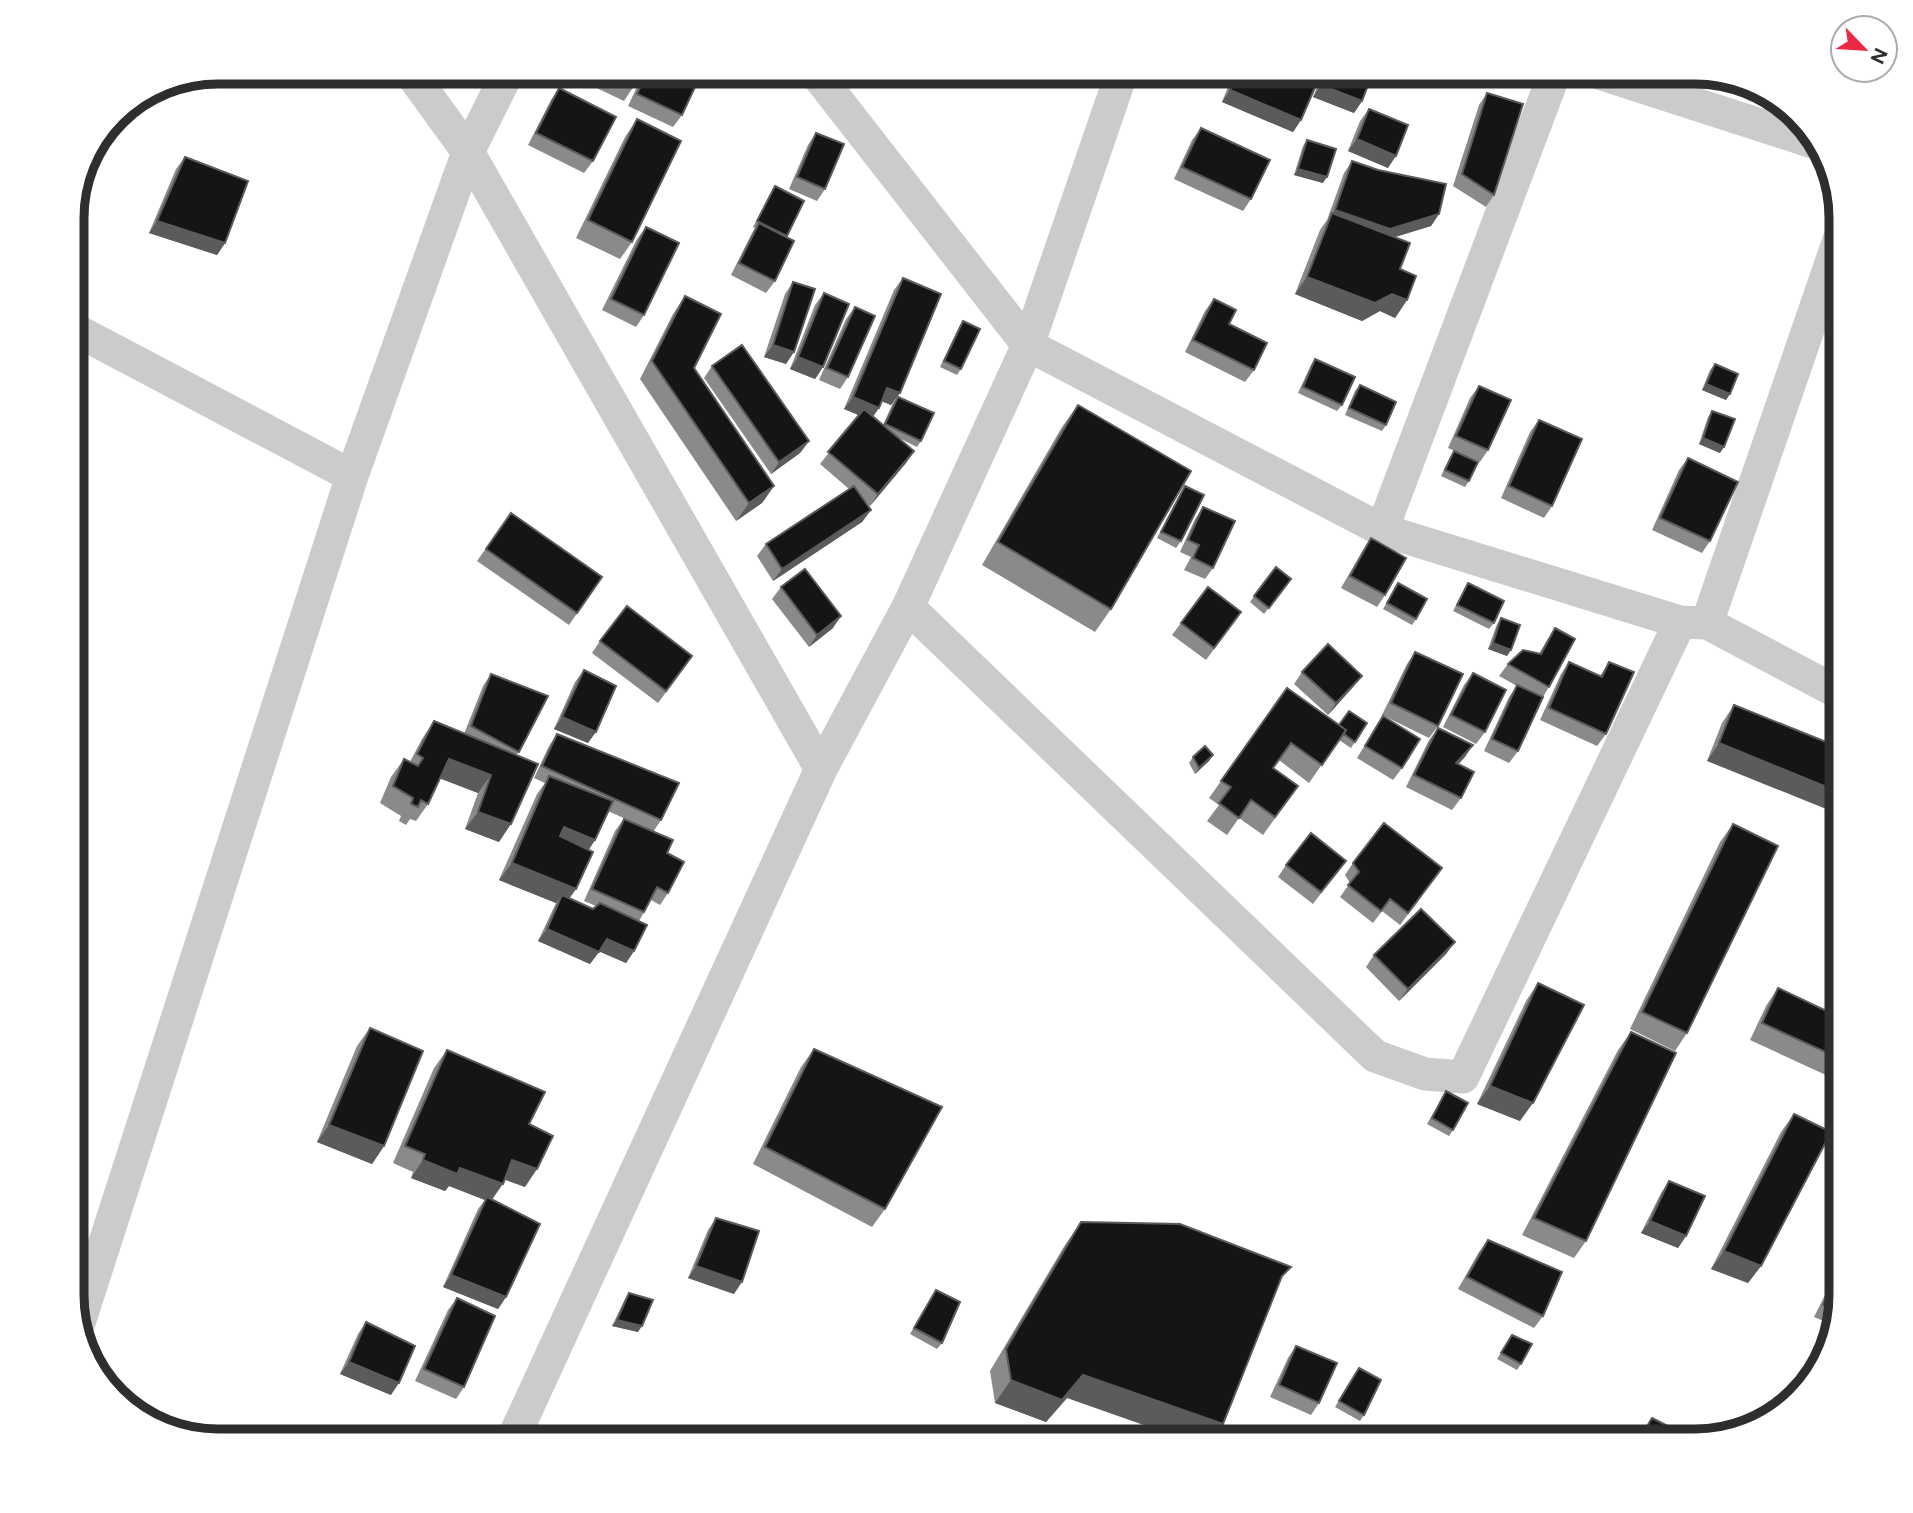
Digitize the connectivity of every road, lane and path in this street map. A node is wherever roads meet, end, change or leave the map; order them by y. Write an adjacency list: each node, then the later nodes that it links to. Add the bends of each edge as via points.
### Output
1 (419, 84): 8 (street)
2 (502, 84): 8 (street)
3 (824, 84): 11 (street)
4 (1118, 84): 11 (street)
5 (1550, 84): 13 (street)
6 (1633, 84): 7 (street)
7 (1802, 139)
8 (468, 152): 12 (street); 17 (street)
9 (1829, 266): 15 (street)
10 (84, 334): 12 (street)
11 (1028, 345): 13 (street); 14 (street)
12 (352, 476): 18 (street)
13 (1382, 530): 15 (street)
14 (908, 607): 15 (street, via 1375,1056 1425,1074 1463,1077); 17 (street)
15 (1693, 623): 16 (street)
16 (1829, 688)
17 (821, 769): 19 (street)
18 (84, 1306)
19 (518, 1429)

